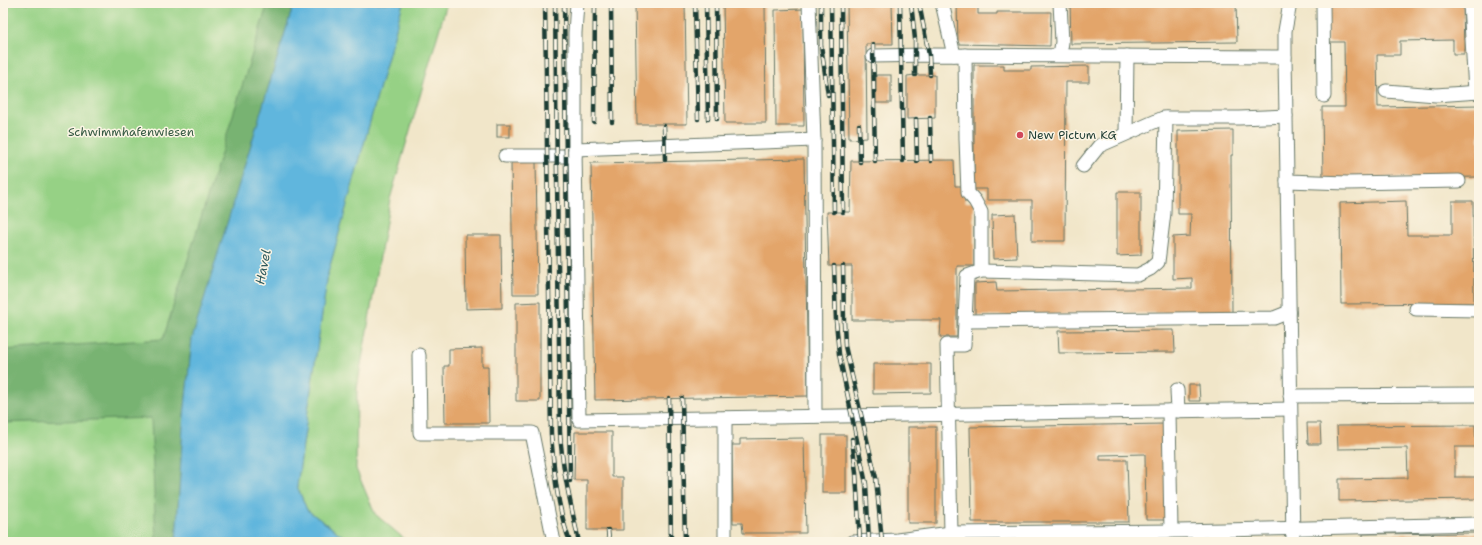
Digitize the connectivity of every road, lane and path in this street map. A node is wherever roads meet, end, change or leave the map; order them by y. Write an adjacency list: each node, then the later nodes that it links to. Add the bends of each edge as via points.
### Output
1 (577, 3): 20 (street)
2 (809, 3): 19 (street)
3 (942, 3): 8 (street)
4 (1060, 3): 9 (street)
5 (1290, 3): 12 (street, via 1285,31)
6 (1323, 3): 15 (street)
7 (1470, 3): 14 (street)
8 (959, 55): 9 (street); 10 (street); 25 (street, via 968,193 981,212)
9 (1060, 55): 11 (street)
10 (873, 56)
11 (1126, 56): 12 (street); 18 (street)
12 (1285, 56): 16 (street)
13 (1386, 91): 14 (street, via 1436,95)
14 (1477, 92)
15 (1324, 96)
16 (1286, 116): 17 (street); 23 (street)
17 (1166, 118): 18 (street); 25 (street, via 1164,213 1158,262 1150,269 1138,275)
18 (1126, 133): 22 (street, via 1099,146)
19 (814, 140): 20 (street); 36 (street)
20 (575, 152): 21 (street); 37 (street, via 579,420)
21 (505, 156)
22 (1083, 166)
23 (1287, 181): 24 (street); 28 (street)
24 (1459, 182)
25 (981, 271): 29 (street, via 967,276)
26 (1416, 309): 27 (street)
27 (1479, 310)
28 (1289, 312): 29 (street, via 1274,318); 33 (street)
29 (965, 321): 35 (street, via 964,345 947,345)
30 (419, 355): 44 (street, via 420,433 532,433)
31 (1178, 390): 34 (street)
32 (1479, 395): 33 (street)
33 (1290, 403): 34 (street); 39 (street)
34 (1174, 411): 35 (street); 40 (street)
35 (949, 415): 36 (street); 41 (street)
36 (815, 416): 37 (street)
37 (725, 418): 45 (street)
38 (1479, 524): 39 (street)
39 (1293, 529): 40 (street); 47 (street)
40 (1171, 531): 42 (street)
41 (951, 534): 42 (street); 43 (street)
42 (1017, 537)
43 (898, 541): 46 (street)
44 (554, 542)
45 (726, 542)
46 (852, 542)
47 (1293, 542)

